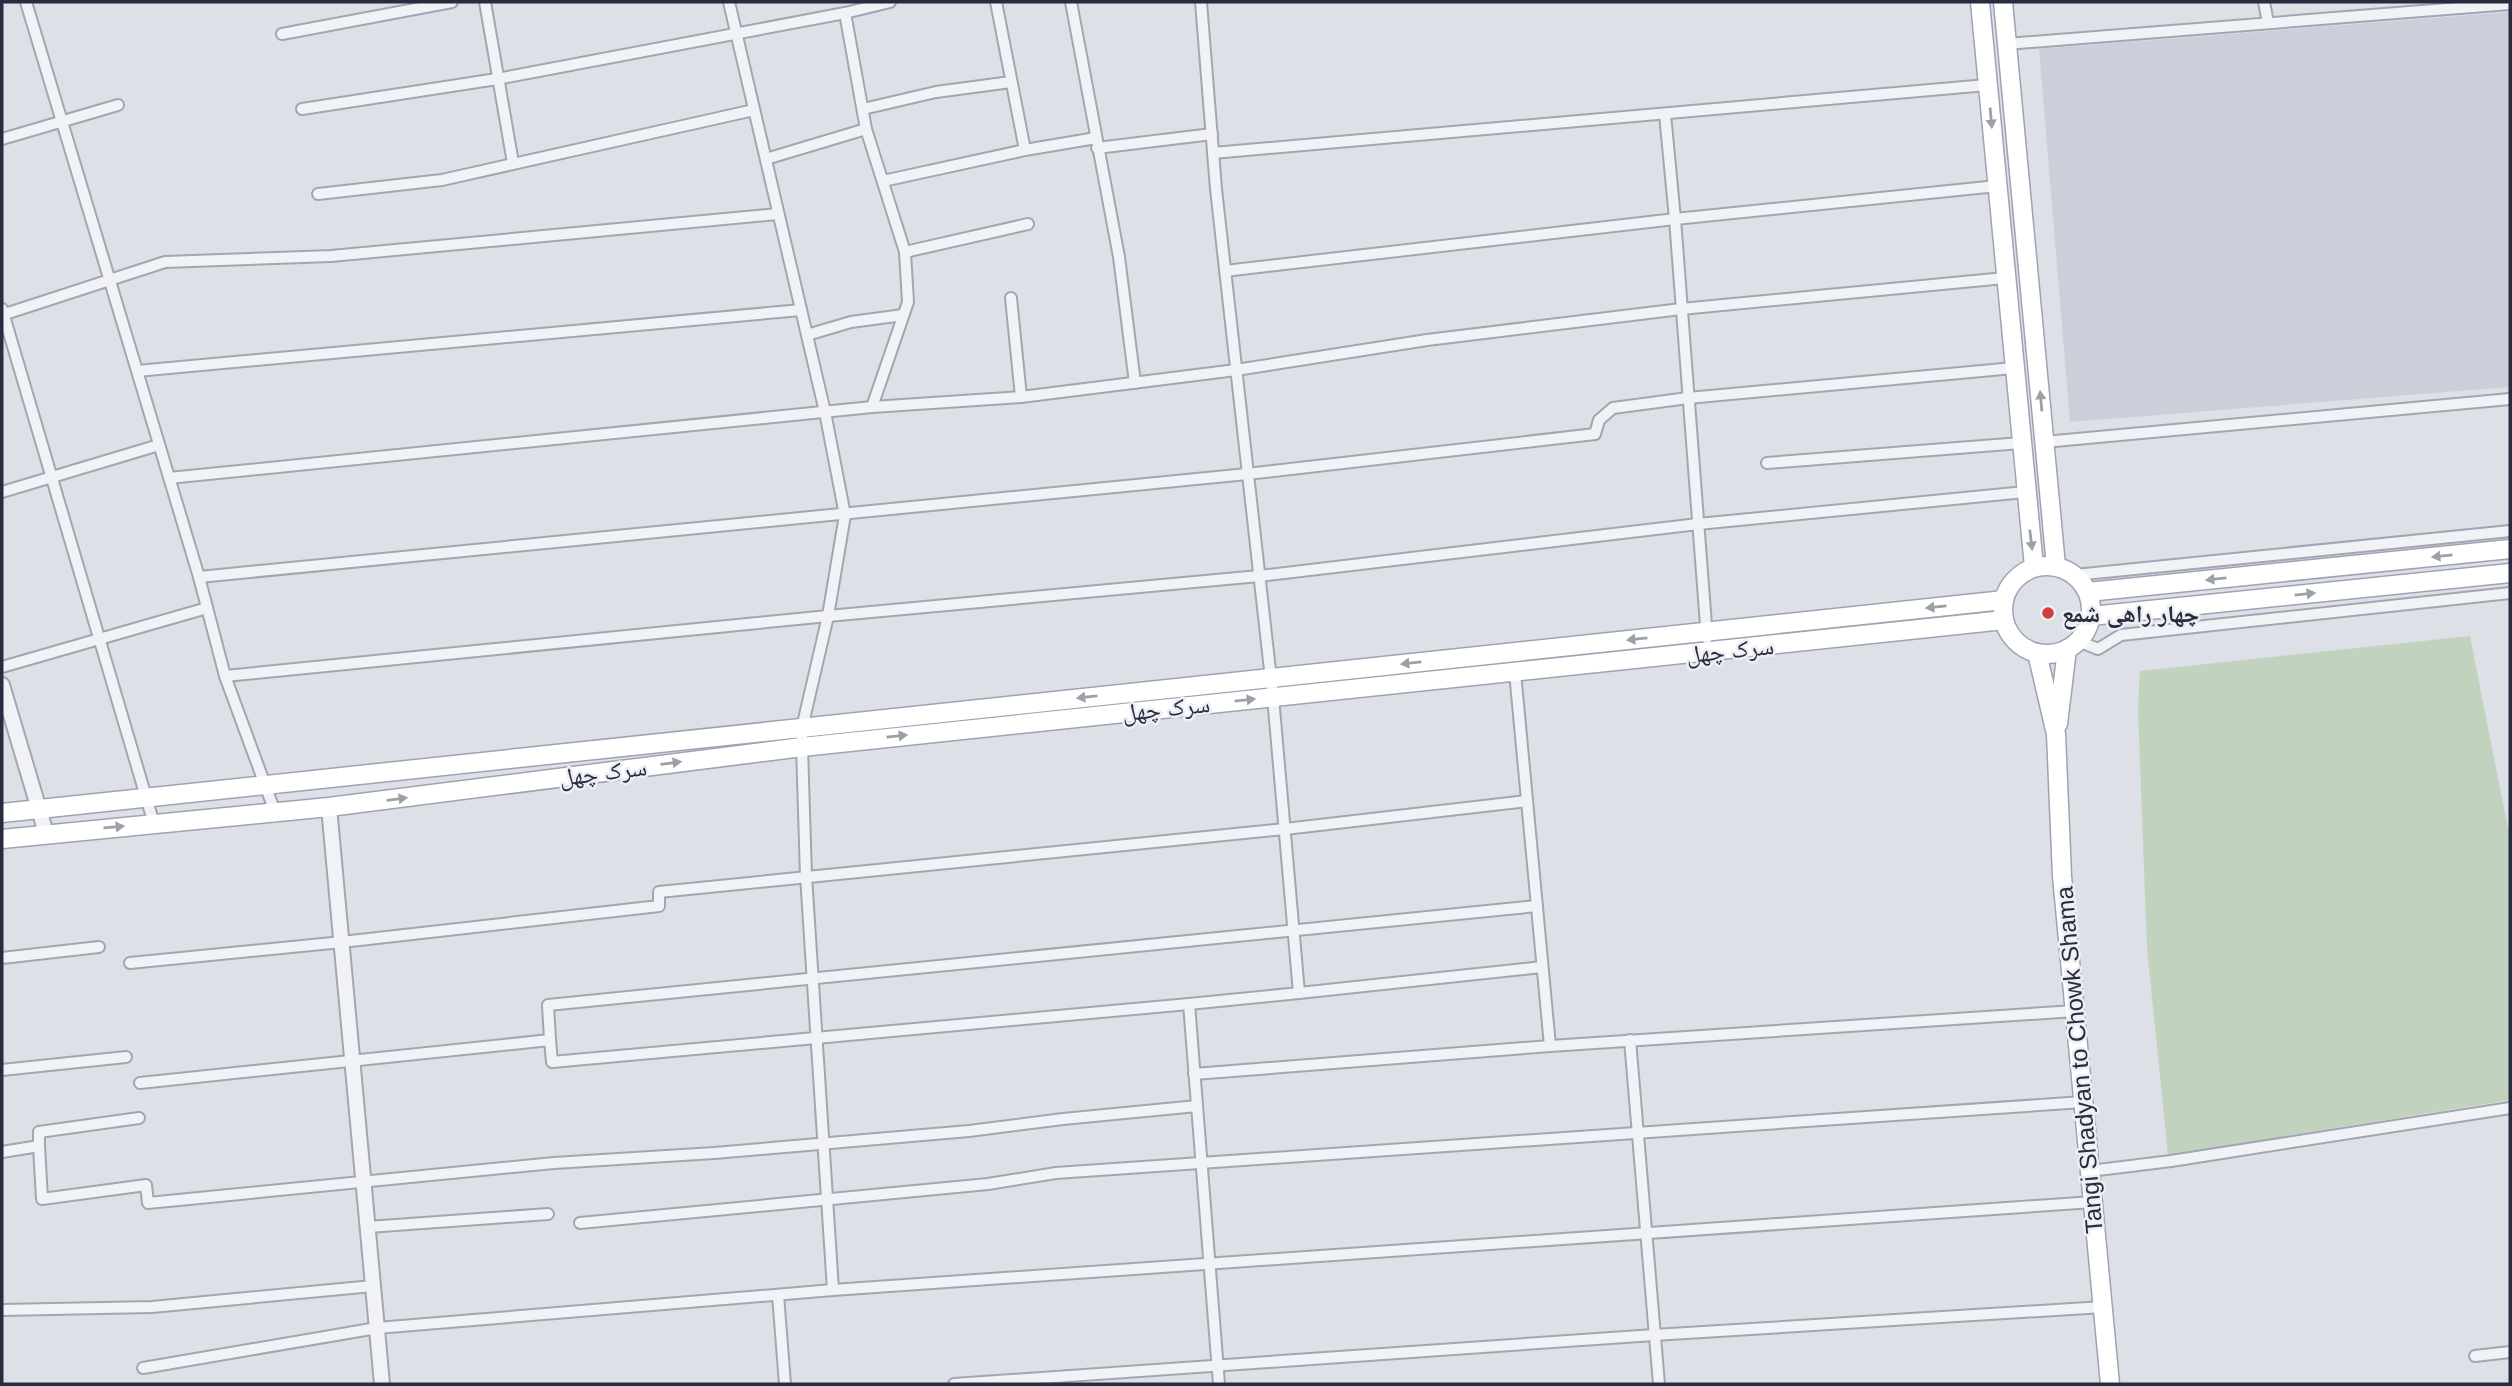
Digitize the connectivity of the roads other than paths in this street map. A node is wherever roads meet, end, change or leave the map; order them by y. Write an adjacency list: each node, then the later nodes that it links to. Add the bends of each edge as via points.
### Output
1 (26, 2): 29 (street)
2 (452, 2): 18 (street)
3 (485, 2): 21 (street)
4 (729, 2): 19 (street)
5 (890, 2): 15 (street)
6 (996, 2): 22 (street)
7 (1071, 2): 33 (street)
8 (1201, 2): 31 (street)
9 (1980, 2): 23 (main road)
10 (2003, 2): 20 (main road)
11 (2264, 2): 17 (street)
12 (2371, 2): 16 (street)
13 (2471, 4): 14 (street); 16 (street)
14 (2510, 4)
15 (845, 13): 19 (street); 26 (street)
16 (2374, 15): 17 (street)
17 (2268, 23): 20 (street)
18 (282, 34)
19 (736, 34): 21 (street); 27 (street)
20 (2007, 44): 63 (main road, one-way to 20)
21 (497, 79): 25 (street); 37 (street)
22 (1012, 82): 26 (street, via 936,92); 34 (street)
23 (1987, 85): 28 (street); 39 (main road, one-way to 39)
24 (118, 105): 29 (street)
25 (302, 109)
26 (863, 109): 30 (street)
27 (754, 110): 36 (street); 37 (street)
28 (1665, 114): 35 (street); 42 (street)
29 (62, 121): 32 (street); 46 (street)
30 (866, 129): 36 (street); 38 (street)
31 (1212, 134): 33 (street); 35 (street)
32 (2, 139)
33 (1097, 143): 34 (street); 57 (street, via 1119,257)
34 (1025, 150): 38 (street)
35 (1213, 153): 45 (street)
36 (765, 159): 41 (street)
37 (513, 163): 40 (street, via 442,180)
38 (883, 181): 44 (street)
39 (1997, 186): 42 (street); 47 (main road)
40 (318, 194)
41 (778, 214): 46 (street, via 331,256 164,261); 50 (street)
42 (1675, 219): 45 (street); 49 (street)
43 (1028, 224): 44 (street)
44 (905, 252): 52 (street, via 908,302)
45 (1225, 271): 55 (street)
46 (109, 278): 51 (street); 56 (street)
47 (2005, 278): 49 (street); 54 (main road)
48 (1011, 298): 58 (street)
49 (1681, 309): 55 (street, via 1427,340); 59 (street)
50 (801, 310): 53 (street); 56 (street)
51 (2, 313): 68 (street)
52 (903, 315): 53 (street, via 851,322); 61 (street)
53 (807, 335): 62 (street)
54 (2014, 368): 59 (street); 64 (main road)
55 (1236, 370): 57 (street); 67 (street)
56 (137, 371): 65 (street)
57 (1135, 383): 58 (street)
58 (1021, 397): 61 (street)
59 (1688, 398): 67 (street, via 1613,408 1599,420 1595,434); 73 (street)
60 (2510, 399): 63 (street)
61 (872, 407): 62 (street)
62 (825, 412): 69 (street); 72 (street)
63 (2045, 442): 76 (main road)
64 (2021, 443): 66 (street); 71 (main road)
65 (159, 445): 68 (street); 69 (street)
66 (1767, 463)
67 (1247, 474): 72 (street); 80 (street)
68 (51, 477): 70 (street); 90 (street)
69 (169, 478): 81 (street)
70 (2, 492)
71 (2025, 492): 73 (street); 77 (main road, one-way to 77)
72 (845, 515): 81 (street); 86 (street)
73 (1698, 524): 80 (street); 89 (street)
74 (2510, 531): 79 (street)
75 (2510, 549): 82 (main road, one-way to 82)
76 (2056, 566): 77 (main road); 79 (main road)
77 (2034, 567): 84 (main road, via 2008,587)
78 (2510, 573): 87 (main road, one-way to 78)
79 (2075, 575): 82 (main road)
80 (1259, 576): 86 (street); 97 (street)
81 (199, 577): 85 (street)
82 (2088, 592): 87 (main road)
83 (2510, 593): 91 (street, via 2121,635 2098,649)
84 (2004, 600): 88 (main road); 89 (main road, one-way to 89)
85 (207, 608): 90 (street); 96 (street)
86 (828, 615): 96 (street); 100 (street)
87 (2091, 616): 91 (main road, via 2087,629)
88 (2004, 620): 92 (main road, سرک چهل); 93 (main road, via 2015,641)
89 (1706, 632): 92 (street); 97 (main road, one-way to 97)
90 (97, 638): 94 (street); 104 (street)
91 (2072, 645): 93 (main road, via 2052,654); 101 (main road)
92 (1708, 652): 95 (main road, سرک چهل)
93 (2036, 653): 101 (main road)
94 (2, 667)
95 (1515, 672): 99 (main road, سرک چهل); 105 (street)
96 (225, 676): 103 (street)
97 (1270, 678): 99 (street); 100 (main road, one-way to 100)
98 (2, 685): 107 (street)
99 (1273, 697): 102 (main road, سرک چهل, one-way to 99); 111 (street)
100 (802, 728): 102 (street); 103 (main road)
101 (2056, 734): 125 (main road, Tangi Shadyan to Chowk Shama, via 2062,876)
102 (802, 747): 106 (main road, سرک چهل, one-way to 102); 114 (street)
103 (265, 785): 104 (main road); 109 (street)
104 (146, 797): 107 (main road); 110 (street)
105 (1527, 801): 111 (street); 115 (street)
106 (330, 807): 109 (main road, سرک چهل); 117 (street)
107 (39, 808): 108 (main road); 112 (street)
108 (2, 813)
109 (275, 813): 110 (main road, سرک چهل)
110 (154, 824): 112 (main road, سرک چهل, one-way to 110)
111 (1284, 829): 114 (street); 116 (street)
112 (46, 833): 113 (main road, سرک چهل)
113 (2, 839)
114 (806, 876): 117 (street, via 659,892 659,906); 122 (street)
115 (1537, 906): 116 (street); 121 (street)
116 (1293, 930): 122 (street); 123 (street)
117 (342, 942): 120 (street); 131 (street)
118 (99, 947): 119 (street)
119 (2, 958)
120 (130, 963)
121 (1542, 967): 123 (street); 129 (street)
122 (813, 978): 126 (street); 127 (street, via 548,1005)
123 (1299, 993): 124 (street)
124 (1189, 1004): 126 (street); 133 (street)
125 (2075, 1011): 128 (street); 135 (main road, Tangi Shadyan to Chowk Shama)
126 (817, 1039): 127 (street, via 552,1062); 140 (street)
127 (550, 1040): 131 (street)
128 (1630, 1040): 129 (street); 139 (street)
129 (1550, 1045): 133 (street)
130 (126, 1057): 132 (street)
131 (352, 1059): 134 (street); 145 (street)
132 (2, 1070)
133 (1194, 1074): 136 (street)
134 (140, 1083)
135 (2083, 1102): 139 (street); 144 (main road, Tangi Shadyan to Chowk Shama)
136 (1197, 1106): 140 (street); 143 (street)
137 (2510, 1108): 144 (street)
138 (139, 1118): 141 (street, via 39,1132)
139 (1637, 1132): 143 (street); 151 (street)
140 (824, 1144): 145 (street); 146 (street)
141 (40, 1146): 142 (street); 145 (street, via 42,1199 146,1185 148,1203)
142 (2, 1152)
143 (1201, 1164): 146 (street, via 1056,1173); 152 (street)
144 (2090, 1171): 147 (main road, Tangi Shadyan to Chowk Shama)
145 (363, 1180): 150 (street)
146 (827, 1199): 149 (street); 154 (street)
147 (2093, 1202): 151 (street); 156 (main road, Tangi Shadyan to Chowk Shama)
148 (548, 1214): 150 (street)
149 (580, 1223)
150 (368, 1227): 153 (street)
151 (1645, 1234): 152 (street); 159 (street)
152 (1209, 1266): 154 (street); 162 (street)
153 (373, 1286): 157 (street, via 152,1307); 158 (street)
154 (834, 1290): 155 (street)
155 (778, 1295): 158 (street); 165 (street)
156 (2102, 1307): 159 (street); 169 (main road, Tangi Shadyan to Chowk Shama)
157 (2, 1311)
158 (377, 1328): 163 (street); 164 (street)
159 (1654, 1335): 162 (street); 168 (street)
160 (2510, 1352): 161 (street)
161 (2475, 1356)
162 (1217, 1365): 166 (street); 167 (street)
163 (144, 1368)
164 (382, 1384)
165 (785, 1384)
166 (954, 1384)
167 (1219, 1384)
168 (1658, 1384)
169 (2110, 1384)

